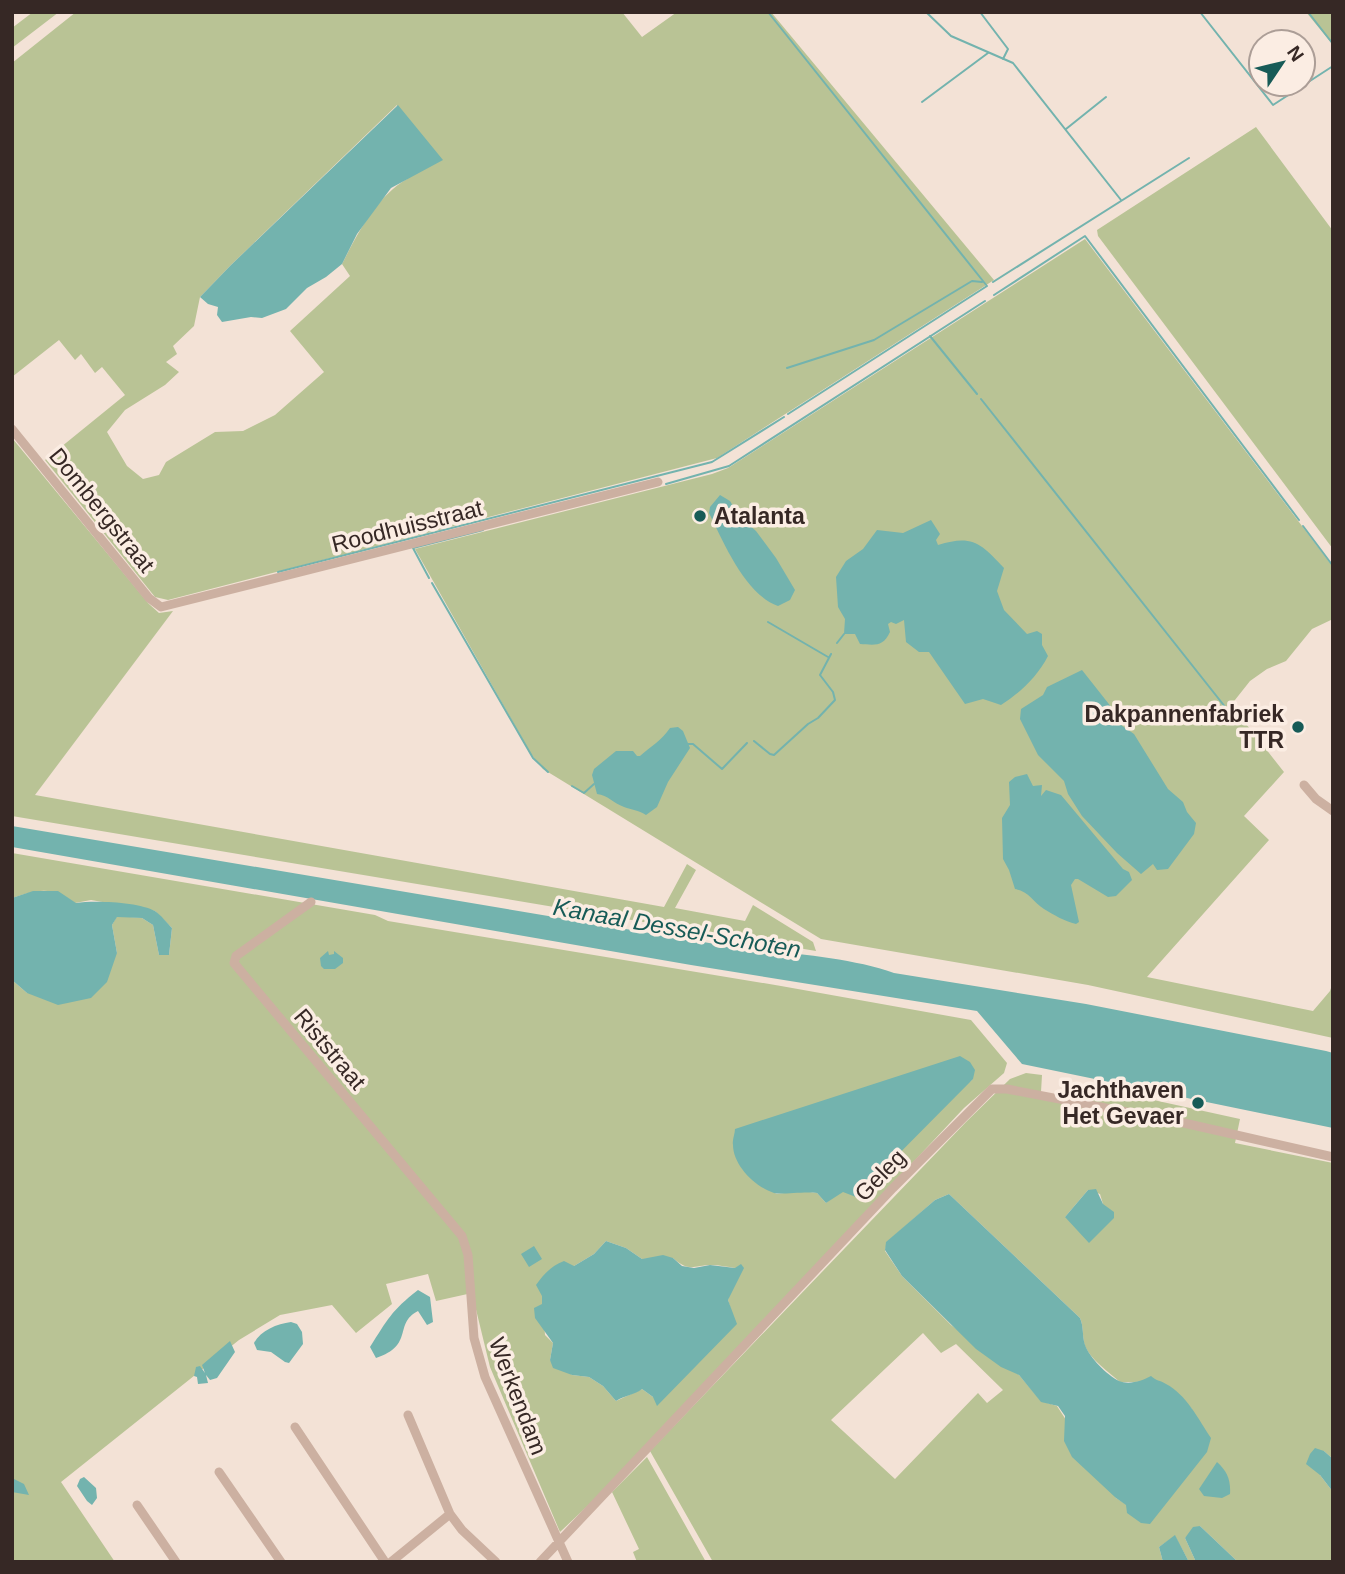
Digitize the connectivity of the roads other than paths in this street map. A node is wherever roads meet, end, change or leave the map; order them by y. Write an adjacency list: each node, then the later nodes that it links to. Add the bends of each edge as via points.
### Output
1 (12, 429): 3 (street, Dombergstraat, via 154,604)
2 (658, 482): 3 (street, Roodhuisstraat)
3 (166, 607)
4 (1304, 785): 5 (street)
5 (1333, 811)
6 (312, 902): 8 (street, Riststraat, via 236,956 234,963)
7 (1333, 1157): 14 (street, Geleg, via 1184,1123 992,1089)
8 (462, 1236): 14 (street, Werkendam, via 468,1255 474,1338 485,1377)
9 (408, 1415): 13 (street)
10 (295, 1427): 17 (street)
11 (219, 1472): 16 (street)
12 (137, 1505): 15 (street)
13 (450, 1514): 18 (street); 19 (street)
14 (558, 1542): 20 (street); 21 (street, Werkendam)
15 (176, 1562)
16 (281, 1562)
17 (385, 1562)
18 (391, 1562)
19 (496, 1562)
20 (540, 1562)
21 (568, 1562)

